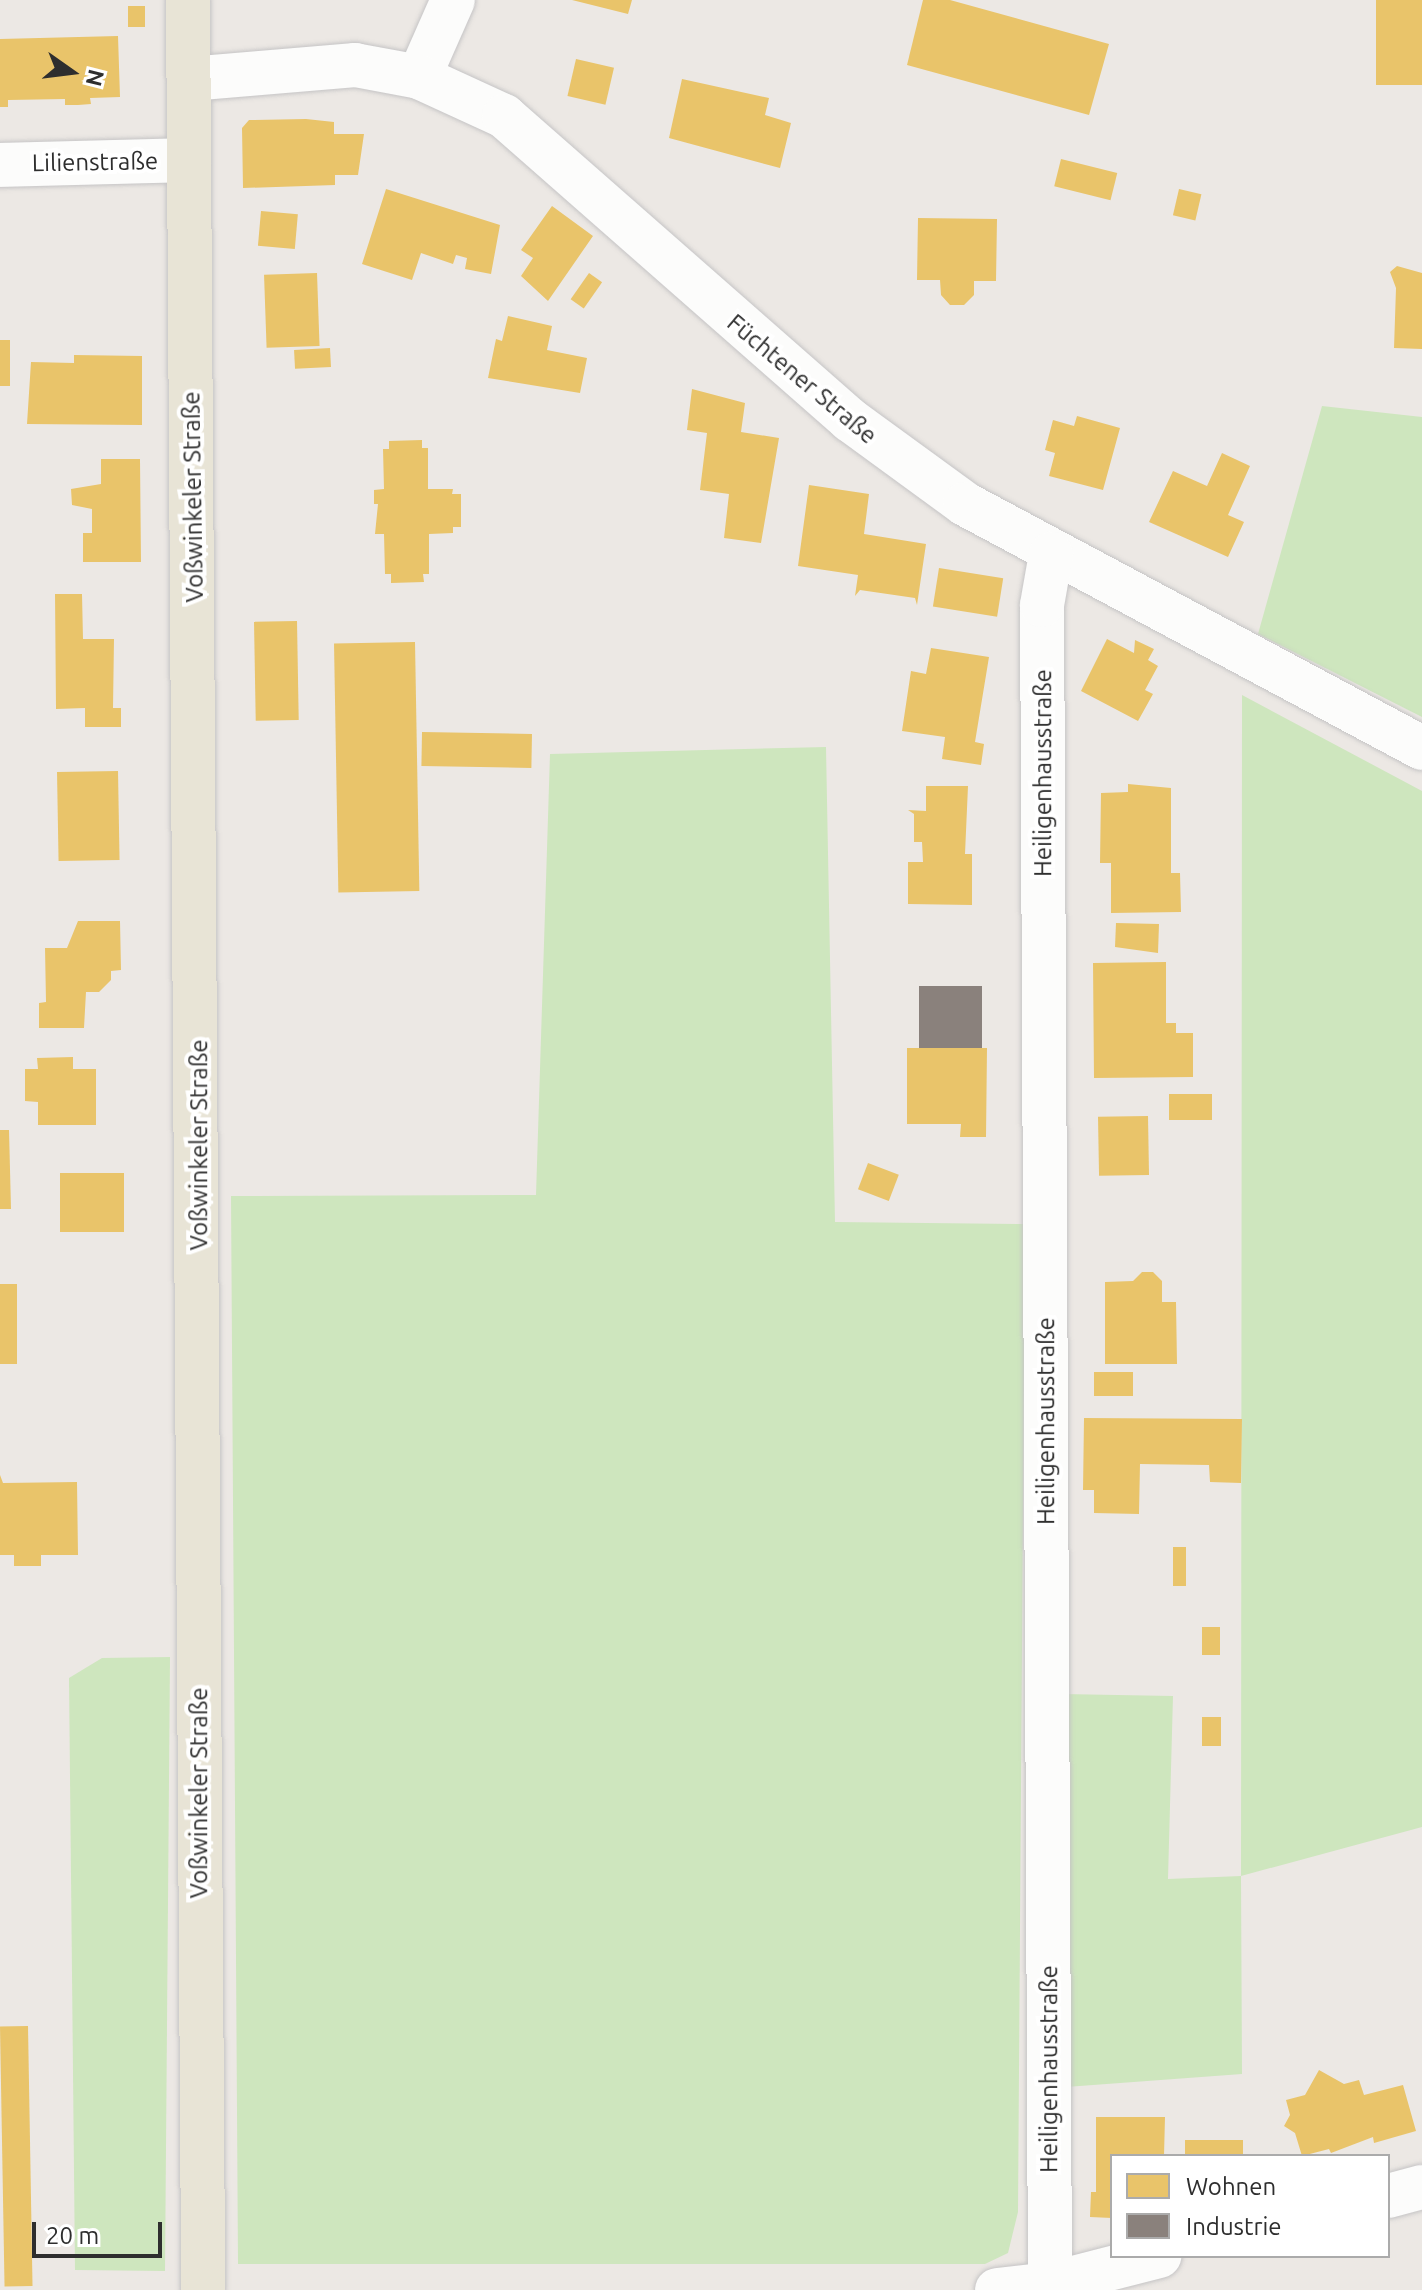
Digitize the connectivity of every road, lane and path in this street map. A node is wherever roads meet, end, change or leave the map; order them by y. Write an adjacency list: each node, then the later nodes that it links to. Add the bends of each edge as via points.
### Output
1 (188, 0): 4 (main road, Voßwinkeler Straße)
2 (453, 0): 3 (street)
3 (419, 77): 4 (street, Füchtener Straße, via 355,65); 7 (street, Füchtener Straße, via 504,116 539,142 719,310 888,451)
4 (189, 79): 5 (main road, Voßwinkeler Straße)
5 (189, 160): 6 (street, Lilienstraße); 13 (main road, Voßwinkeler Straße)
6 (0, 165)
7 (1051, 554): 8 (street, Füchtener Straße); 12 (street, Heiligenhausstraße, via 1042,605)
8 (1422, 748)
9 (1422, 2187): 10 (street)
10 (1390, 2195)
11 (1152, 2258): 12 (street)
12 (1050, 2287): 14 (street)
13 (203, 2290)
14 (997, 2290)

